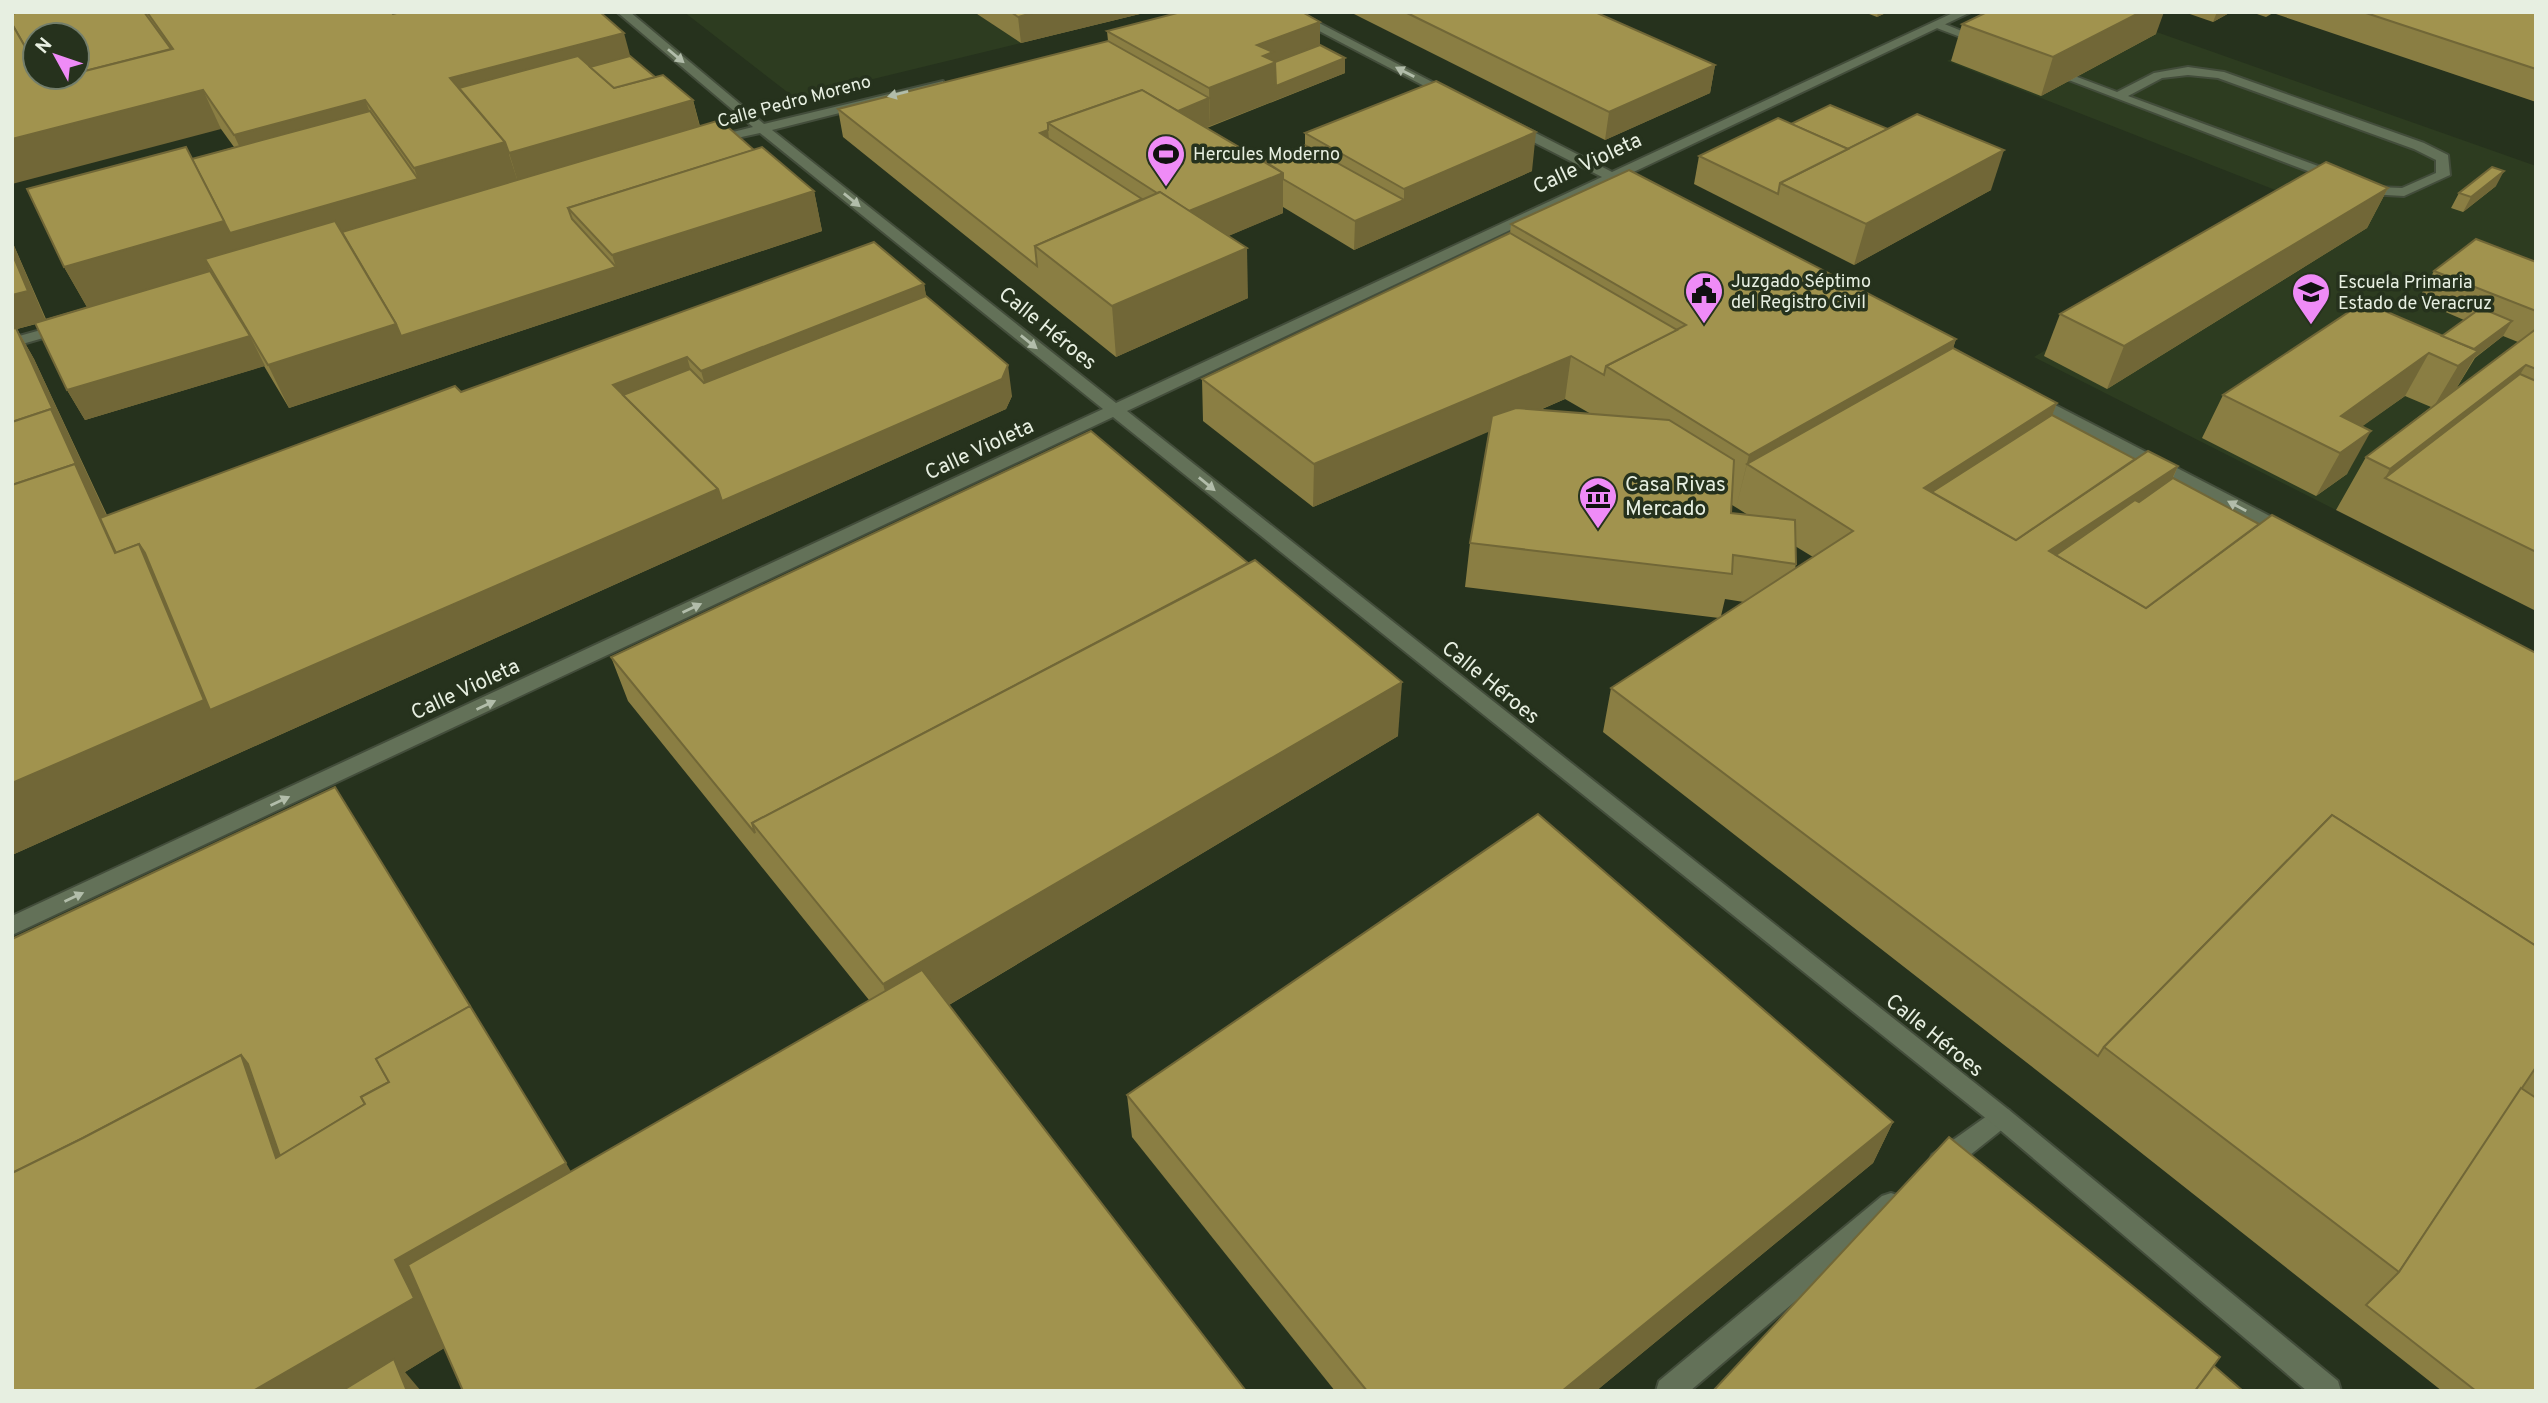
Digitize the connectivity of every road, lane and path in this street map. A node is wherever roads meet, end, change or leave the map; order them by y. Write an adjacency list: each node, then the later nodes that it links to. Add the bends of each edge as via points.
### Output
1 (623, 12): 11 (street, Calle Héroes, one-way to 11)
2 (1289, 12): 9 (street, one-way to 2)
3 (1965, 12): 4 (street, Calle Violeta)
4 (1938, 25): 5 (street); 13 (street, Calle Violeta)
5 (1988, 43)
6 (2072, 79): 8 (street)
7 (947, 82): 11 (street, Calle Pedro Moreno, one-way to 11)
8 (2120, 95): 8 (street, via 2373,191 2404,191 2443,175 2443,158 2419,146 2220,75 2162,71)
9 (1462, 101)
10 (1500, 120): 13 (street)
11 (761, 128): 12 (street, Calle Pedro Moreno); 18 (street, Calle Héroes, one-way to 18)
12 (694, 147)
13 (1611, 177): 14 (street); 18 (street, Calle Violeta)
14 (1636, 190)
15 (79, 324): 16 (street)
16 (12, 343)
17 (2014, 389): 19 (street, one-way to 17)
18 (1115, 411): 20 (street, Calle Violeta, one-way to 18); 21 (street, Calle Héroes, one-way to 21)
19 (2307, 542)
20 (12, 926)
21 (2001, 1117): 22 (street); 23 (street, Calle Héroes)
22 (1670, 1391)
23 (2328, 1391)

